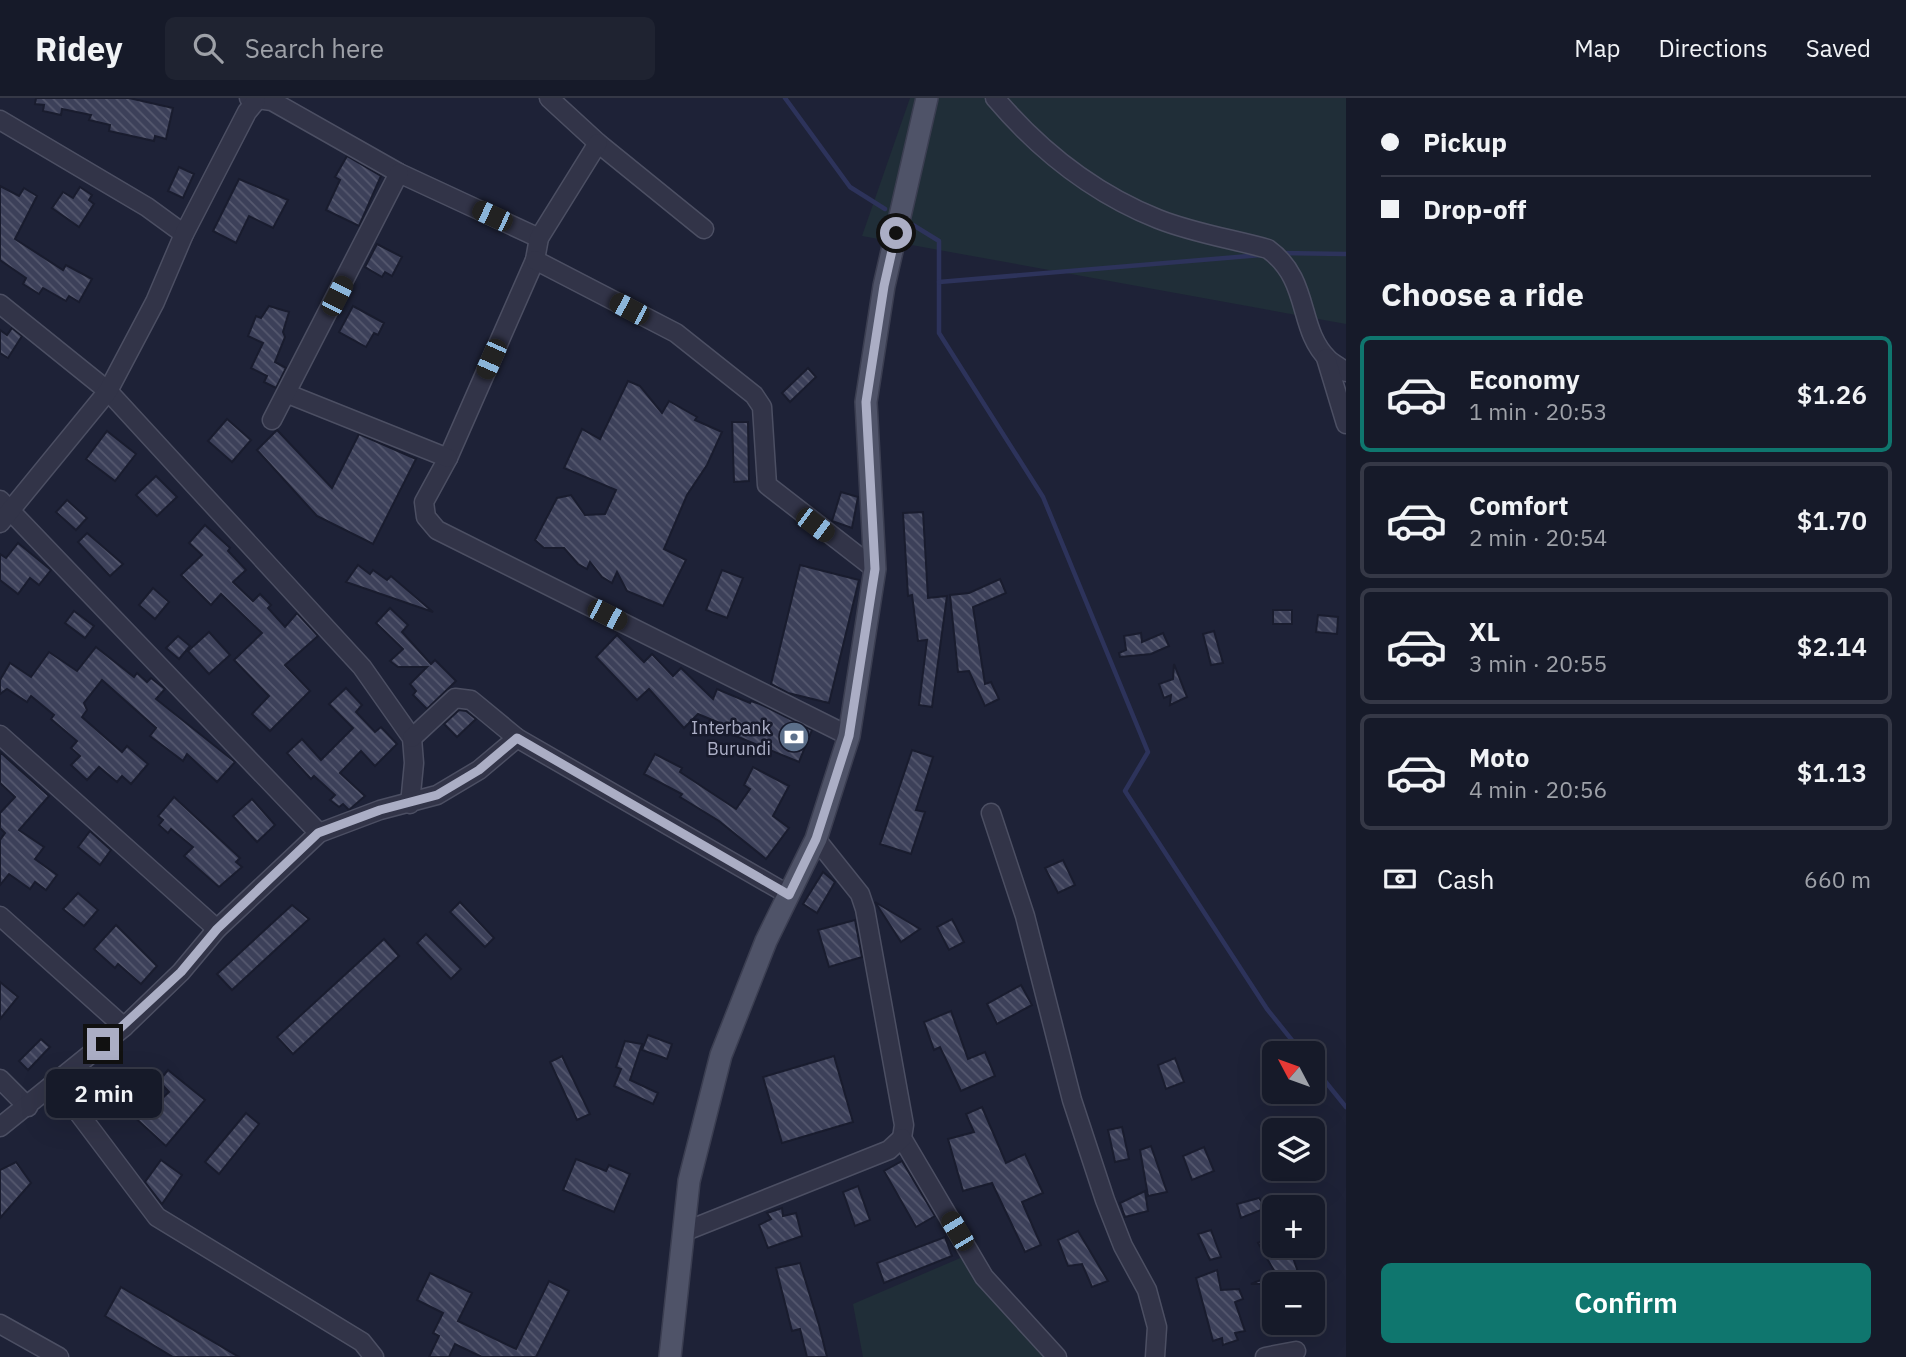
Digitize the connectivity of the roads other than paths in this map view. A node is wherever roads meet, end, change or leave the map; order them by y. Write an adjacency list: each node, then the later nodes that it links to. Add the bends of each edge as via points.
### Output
1 (549, 98): 6 (street)
2 (932, 98): 21 (main road, via 884,286 866,402)
3 (995, 98): 13 (street, via 1024,132 1101,193 1160,220 1268,249 1282,259 1293,274)
4 (252, 99): 7 (street, via 272,101); 9 (street)
5 (0, 120): 9 (street)
6 (598, 143): 8 (street); 10 (street)
7 (399, 173): 10 (street); 16 (street)
8 (704, 229)
9 (184, 234): 15 (street, via 155,302)
10 (538, 237): 11 (street)
11 (535, 260): 19 (street); 21 (street, via 676,333 754,395 762,407 767,485)
12 (0, 304): 15 (street)
13 (1326, 358): 14 (street); 18 (street)
14 (1346, 372)
15 (108, 391): 20 (street); 24 (street, via 362,667)
16 (288, 394): 17 (street); 19 (street)
17 (272, 421)
18 (1346, 424)
19 (448, 458): 23 (street, via 424,502 426,517 437,530)
20 (3, 511): 28 (street)
21 (875, 569): 23 (main road)
22 (0, 735): 32 (street)
23 (849, 736): 29 (main road)
24 (412, 738): 25 (street, via 455,698 471,700); 26 (street)
25 (517, 738): 26 (street, via 479,770 437,795); 30 (street)
26 (410, 804): 28 (street)
27 (991, 813): 46 (street, via 1025,916 1072,1100 1123,1246 1147,1290 1157,1327)
28 (318, 833): 32 (street)
29 (816, 839): 30 (main road); 38 (street, via 860,894 865,909 904,1125)
30 (789, 895): 39 (main road, via 721,1055 689,1181)
31 (0, 916): 33 (street)
32 (217, 929): 33 (street)
33 (124, 1027): 35 (street)
34 (0, 1079): 36 (street)
35 (56, 1083): 36 (street); 43 (street, via 157,1217 362,1342)
36 (28, 1107): 37 (street)
37 (0, 1127)
38 (902, 1138): 39 (street, via 889,1150); 45 (street, via 984,1277)
39 (686, 1231): 44 (main road)
40 (0, 1324): 42 (street)
41 (1296, 1351): 47 (street)
42 (59, 1357)
43 (374, 1357)
44 (670, 1357)
45 (1057, 1357)
46 (1155, 1357)
47 (1265, 1357)

